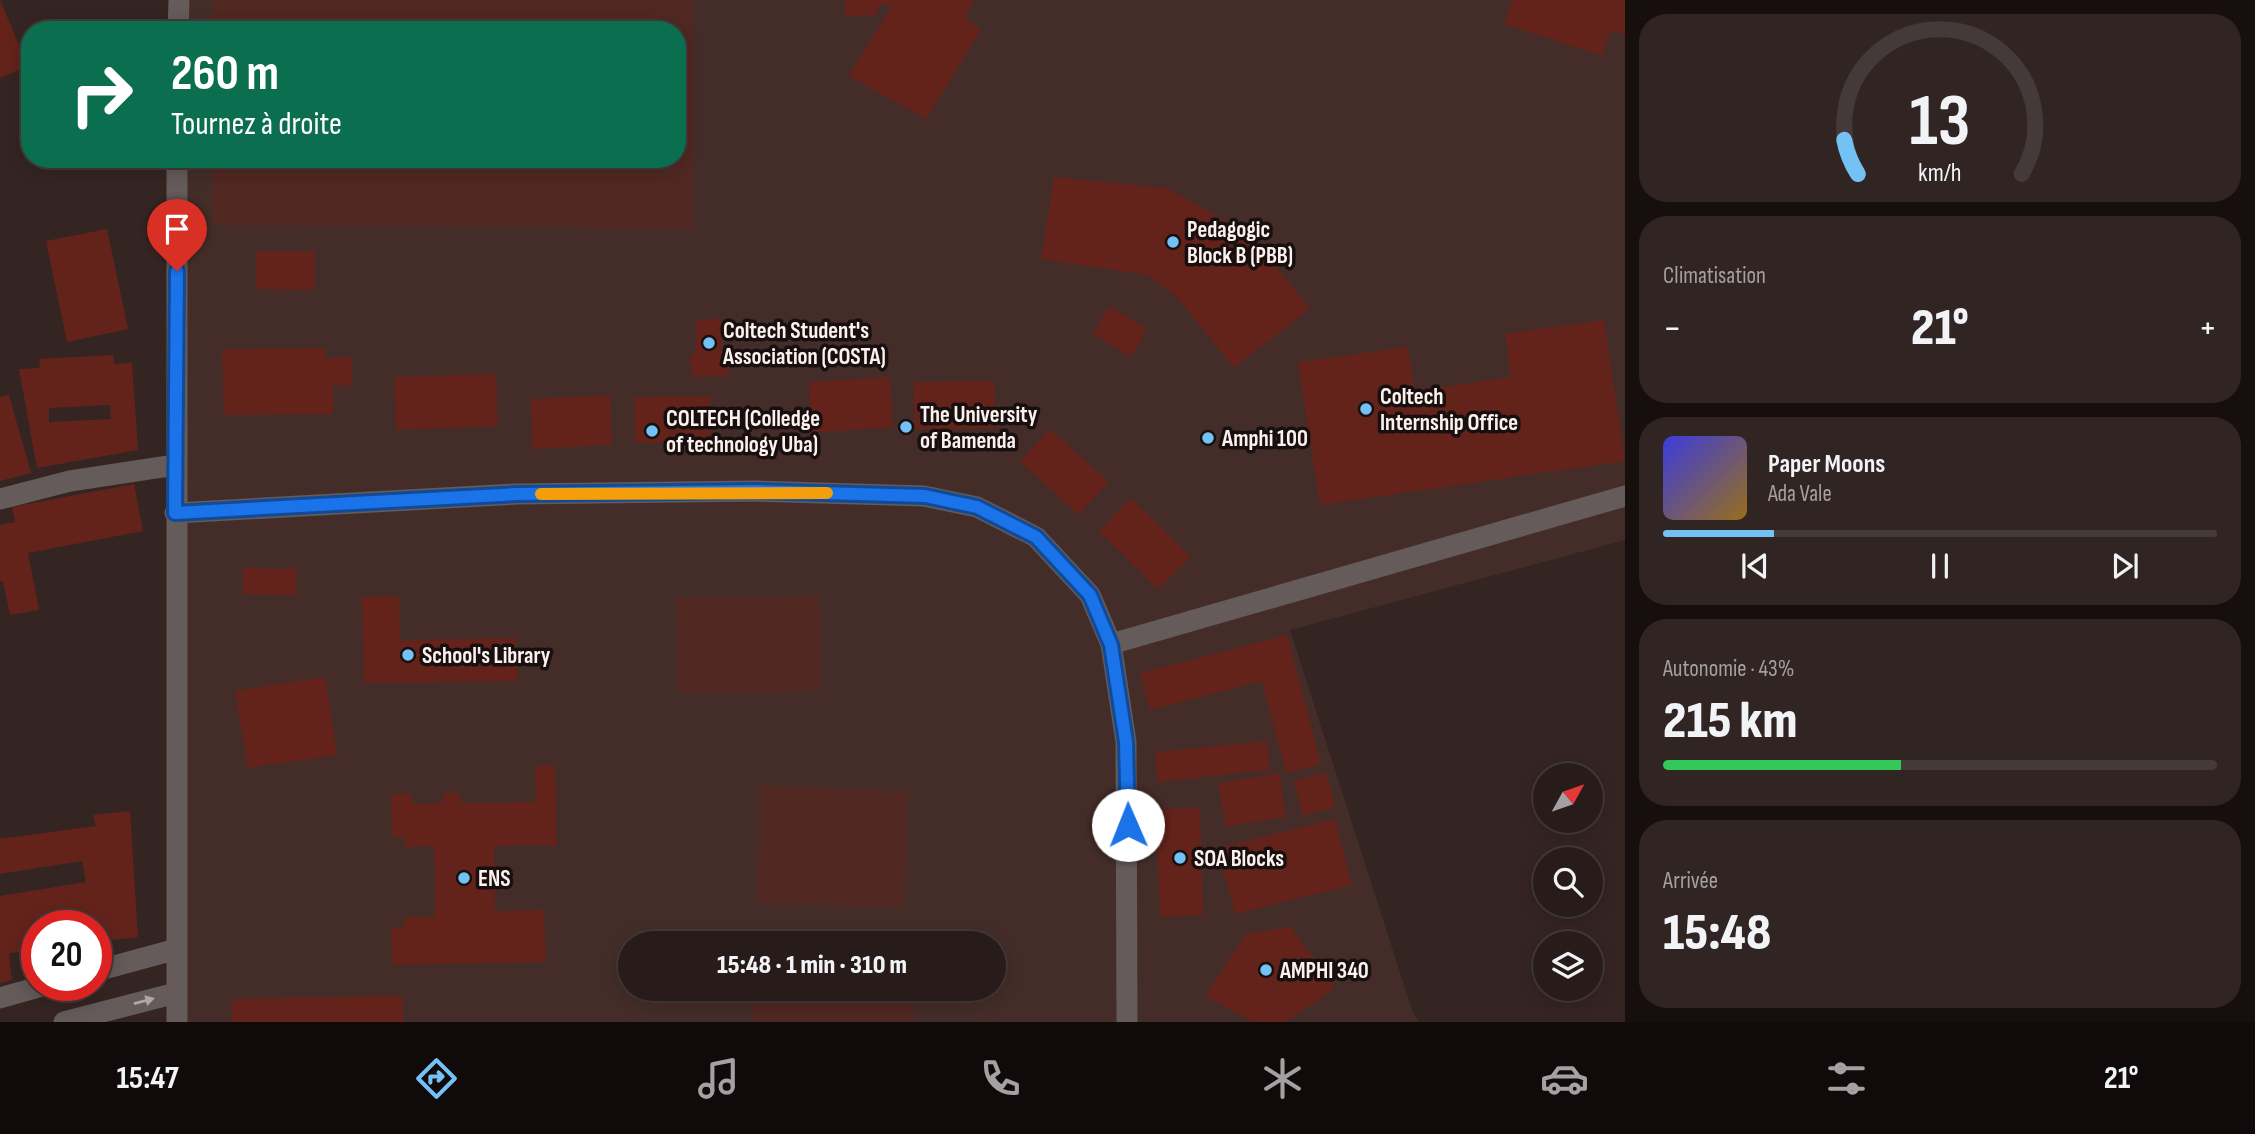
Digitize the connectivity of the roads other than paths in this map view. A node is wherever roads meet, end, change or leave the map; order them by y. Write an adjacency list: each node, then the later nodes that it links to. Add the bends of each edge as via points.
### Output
1 (178, 0): 2 (street)
2 (178, 21)
3 (177, 168): 4 (street)
4 (175, 465): 6 (street, via 69,481); 7 (street)
5 (1625, 496): 8 (street)
6 (0, 499)
7 (175, 513): 8 (street, via 517,494 757,491 925,496 977,507 1036,537 1090,595); 9 (street)
8 (1111, 645): 16 (street, via 1126,742)
9 (177, 949): 10 (street); 12 (street)
10 (112, 967)
11 (21, 992): 13 (street)
12 (176, 993): 14 (street, one-way to 12); 15 (street)
13 (0, 998)
14 (77, 1021)
15 (177, 1022)
16 (1127, 1022)

